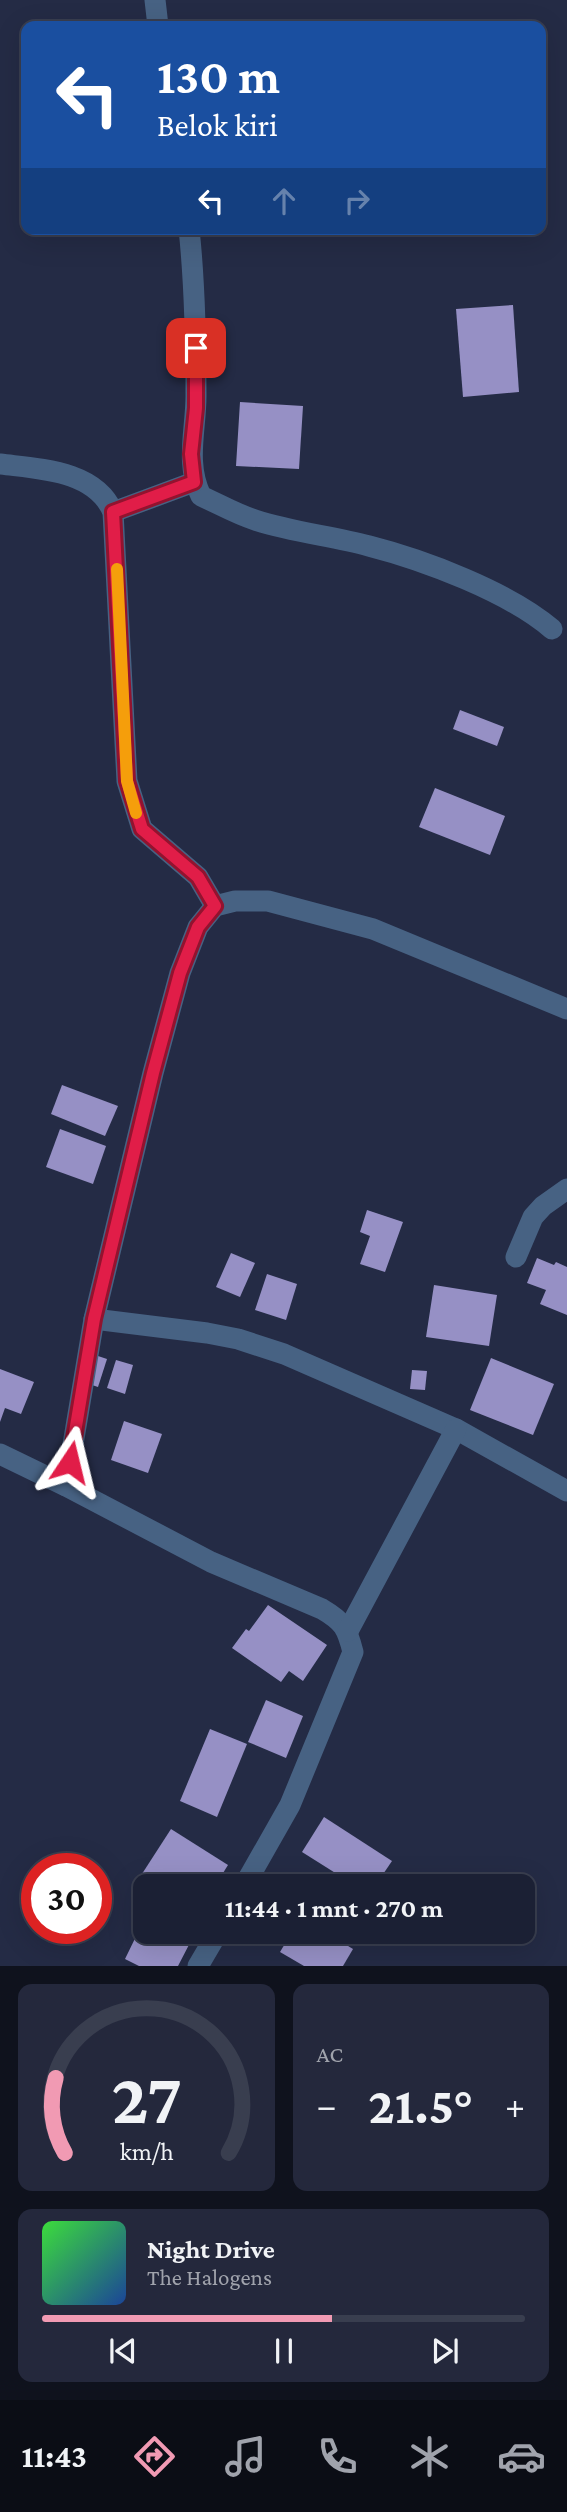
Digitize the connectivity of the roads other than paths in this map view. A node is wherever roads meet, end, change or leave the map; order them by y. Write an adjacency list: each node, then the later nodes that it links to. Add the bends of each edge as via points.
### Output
1 (155, 0): 2 (street)
2 (157, 21)
3 (190, 235): 5 (street, via 196,348)
4 (0, 464): 6 (street, via 45,470 88,483 108,500)
5 (194, 482): 6 (street); 7 (street, via 201,496 255,520 371,546 498,593 535,613)
6 (113, 512): 8 (street, via 130,793 142,829 198,877)
7 (552, 629)
8 (215, 906): 9 (street, via 268,901 373,929); 12 (street, via 198,927 180,973)
9 (567, 1009)
10 (567, 1189): 11 (street, via 537,1212)
11 (516, 1257)
12 (94, 1319): 13 (street, via 238,1339 284,1354); 15 (street)
13 (456, 1429): 16 (street); 17 (street)
14 (0, 1454): 15 (street)
15 (66, 1486): 17 (street, via 211,1562 322,1609)
16 (567, 1491)
17 (348, 1631): 18 (street, via 353,1652 348,1665 290,1805)
18 (251, 1874)
19 (211, 1944): 20 (street)
20 (198, 1966)

